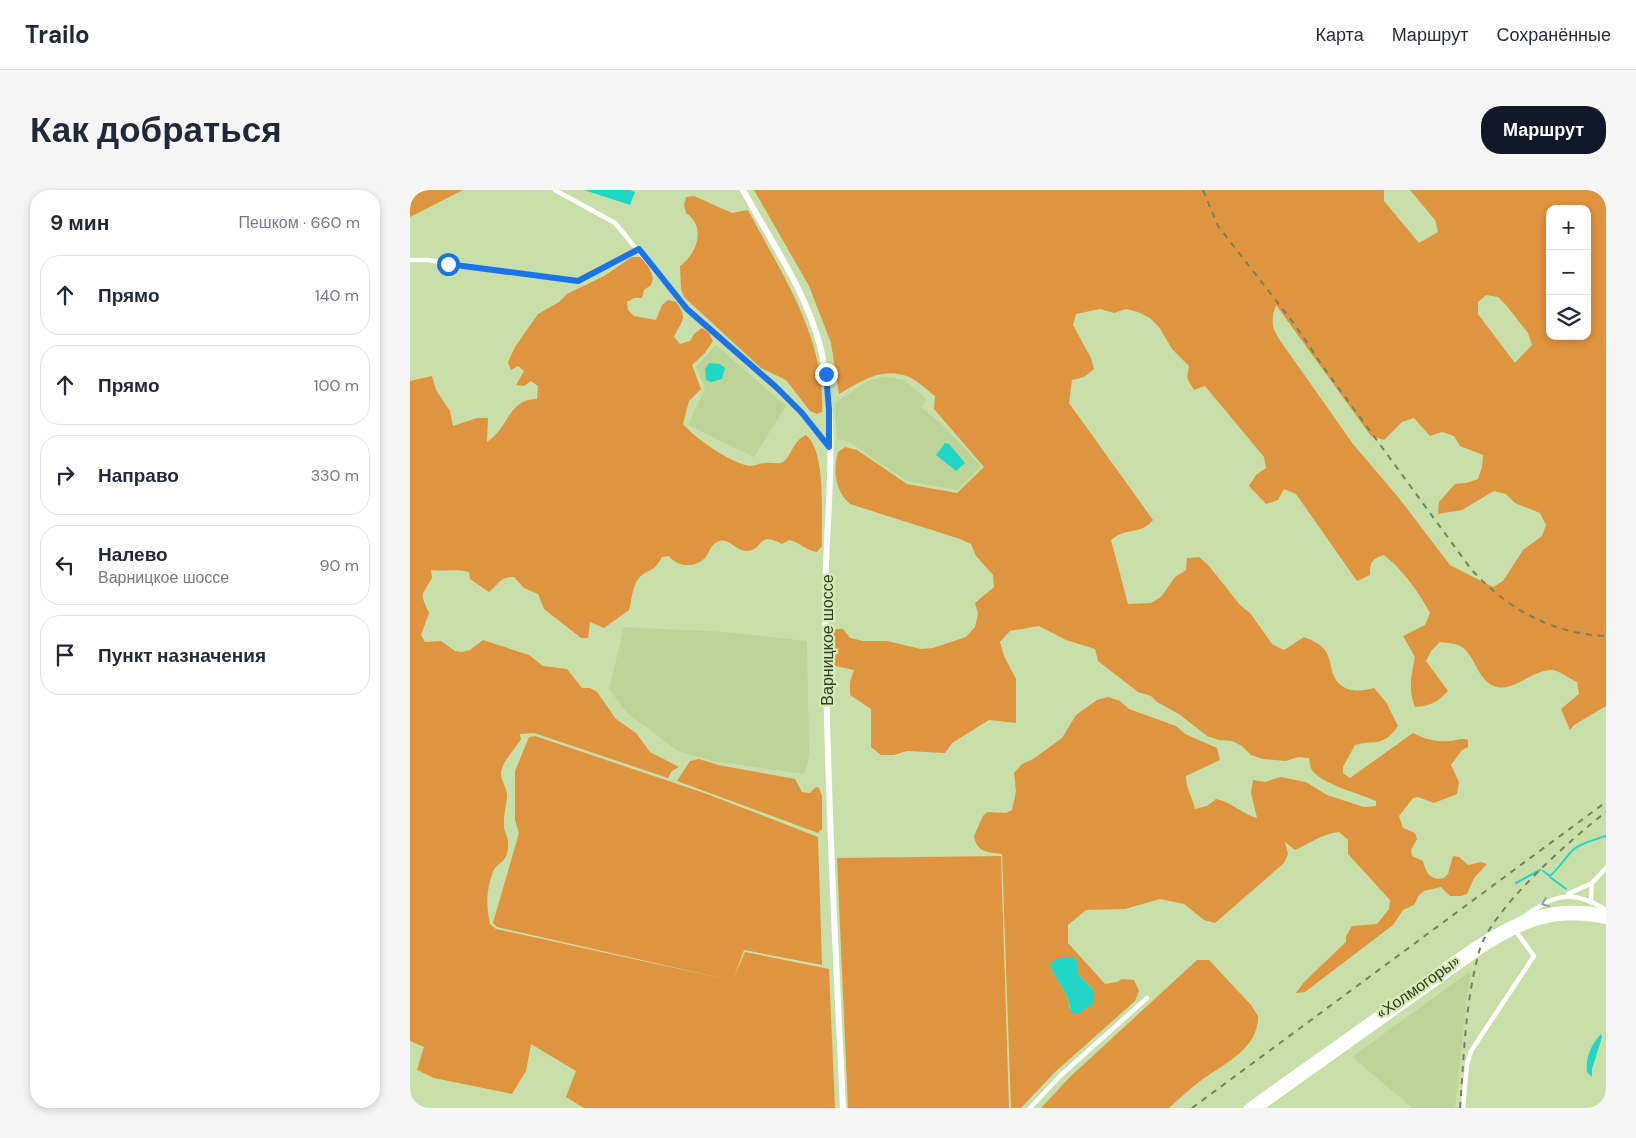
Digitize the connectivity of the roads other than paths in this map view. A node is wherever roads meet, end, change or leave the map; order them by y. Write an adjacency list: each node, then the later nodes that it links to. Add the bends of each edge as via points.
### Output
1 (555, 190): 3 (street, via 616,223)
2 (744, 190): 5 (street, Варницкое шоссе, via 805,304 820,345 829,409)
3 (639, 249): 4 (street, via 578,281); 5 (street, via 687,309 776,387)
4 (410, 260)
5 (829, 447): 14 (street, Варницкое шоссе, via 825,611 829,832)
6 (1606, 868): 7 (street)
7 (1592, 883): 8 (street); 9 (street)
8 (1565, 896): 9 (street); 12 (street, one-way to 12, via 1537,907)
9 (1591, 900): 10 (street)
10 (1606, 912): 12 (highway, «Холмогоры», via 1559,910 1534,915)
11 (1606, 920): 12 (highway, «Холмогоры», via 1557,916)
12 (1514, 927): 16 (highway, «Холмогоры», via 1493,935); 17 (highway, «Холмогоры»); 18 (street, via 1534,956 1471,1050)
13 (1147, 998): 15 (street, via 1061,1075)
14 (843, 1108)
15 (1030, 1108)
16 (1248, 1108)
17 (1259, 1108)
18 (1463, 1108)

